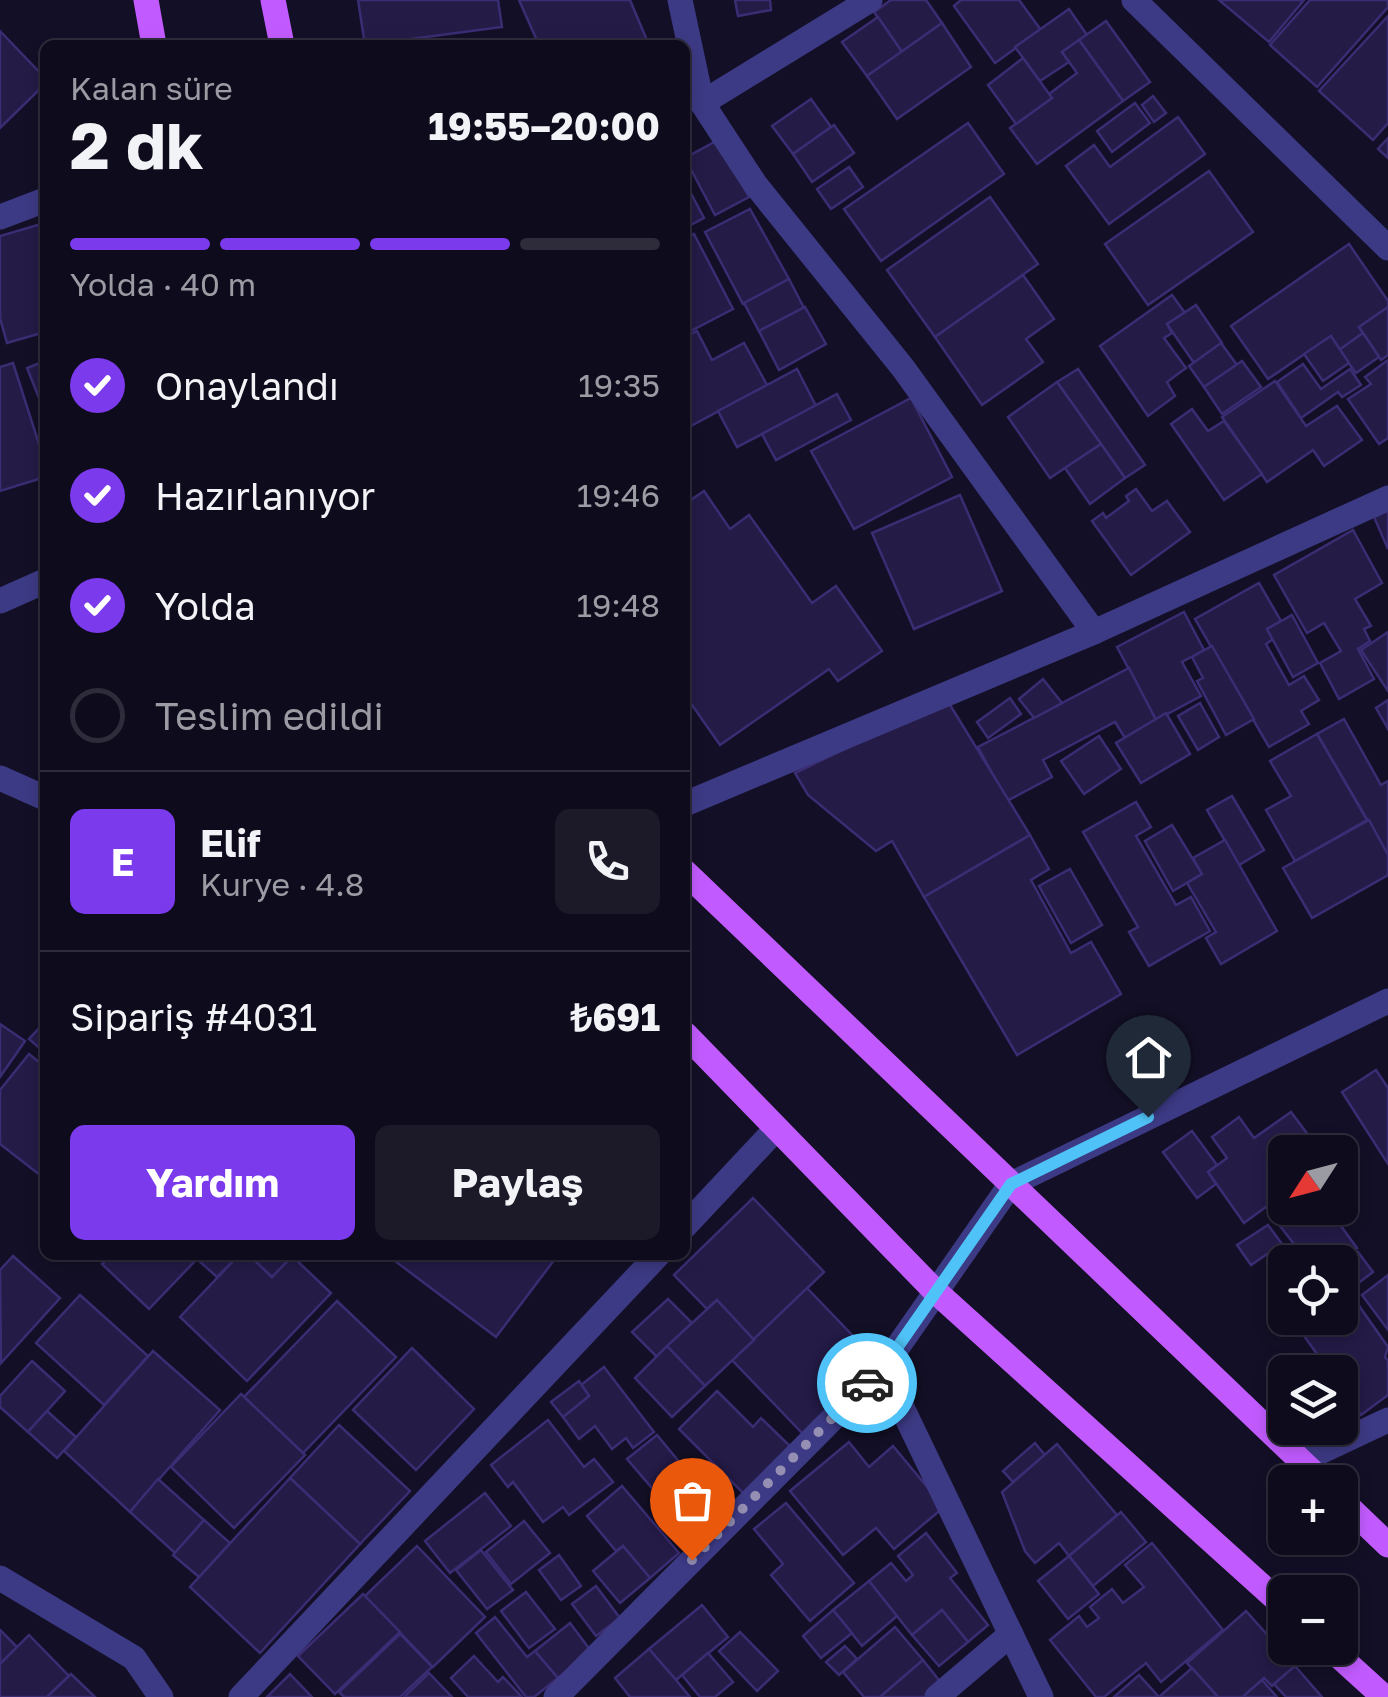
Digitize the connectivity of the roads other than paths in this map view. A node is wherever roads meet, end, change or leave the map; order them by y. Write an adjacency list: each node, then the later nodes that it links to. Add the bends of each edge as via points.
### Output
1 (146, 0): 6 (main road)
2 (273, 0): 7 (main road)
3 (680, 0): 8 (street)
4 (870, 0): 10 (street)
5 (1134, 0): 13 (street)
6 (153, 40)
7 (281, 40)
8 (689, 40)
9 (690, 47): 10 (street)
10 (702, 103): 17 (street, via 754,184 903,368)
11 (40, 202): 12 (street)
12 (0, 216)
13 (1388, 248)
14 (1388, 498): 17 (street)
15 (40, 583): 16 (street)
16 (0, 601)
17 (1094, 632): 20 (street)
18 (0, 778): 19 (street)
19 (40, 796)
20 (690, 802)
21 (690, 877): 25 (main road)
22 (1388, 1001): 25 (street)
23 (690, 1041): 24 (main road)
24 (776, 1130): 26 (street); 28 (main road)
25 (1011, 1184): 28 (street); 31 (main road)
26 (690, 1221)
27 (653, 1260): 40 (street)
28 (935, 1291): 29 (street); 36 (main road)
29 (883, 1368): 37 (street); 41 (street)
30 (1388, 1420): 31 (street)
31 (1300, 1461): 32 (main road)
32 (1304, 1465)
33 (1358, 1516): 34 (main road)
34 (1388, 1544)
35 (0, 1578): 39 (street, via 134,1658)
36 (1268, 1592)
37 (1010, 1634): 42 (street); 43 (street)
38 (1349, 1665): 44 (main road)
39 (161, 1697)
40 (241, 1697)
41 (556, 1697)
42 (937, 1697)
43 (1040, 1697)
44 (1384, 1697)

